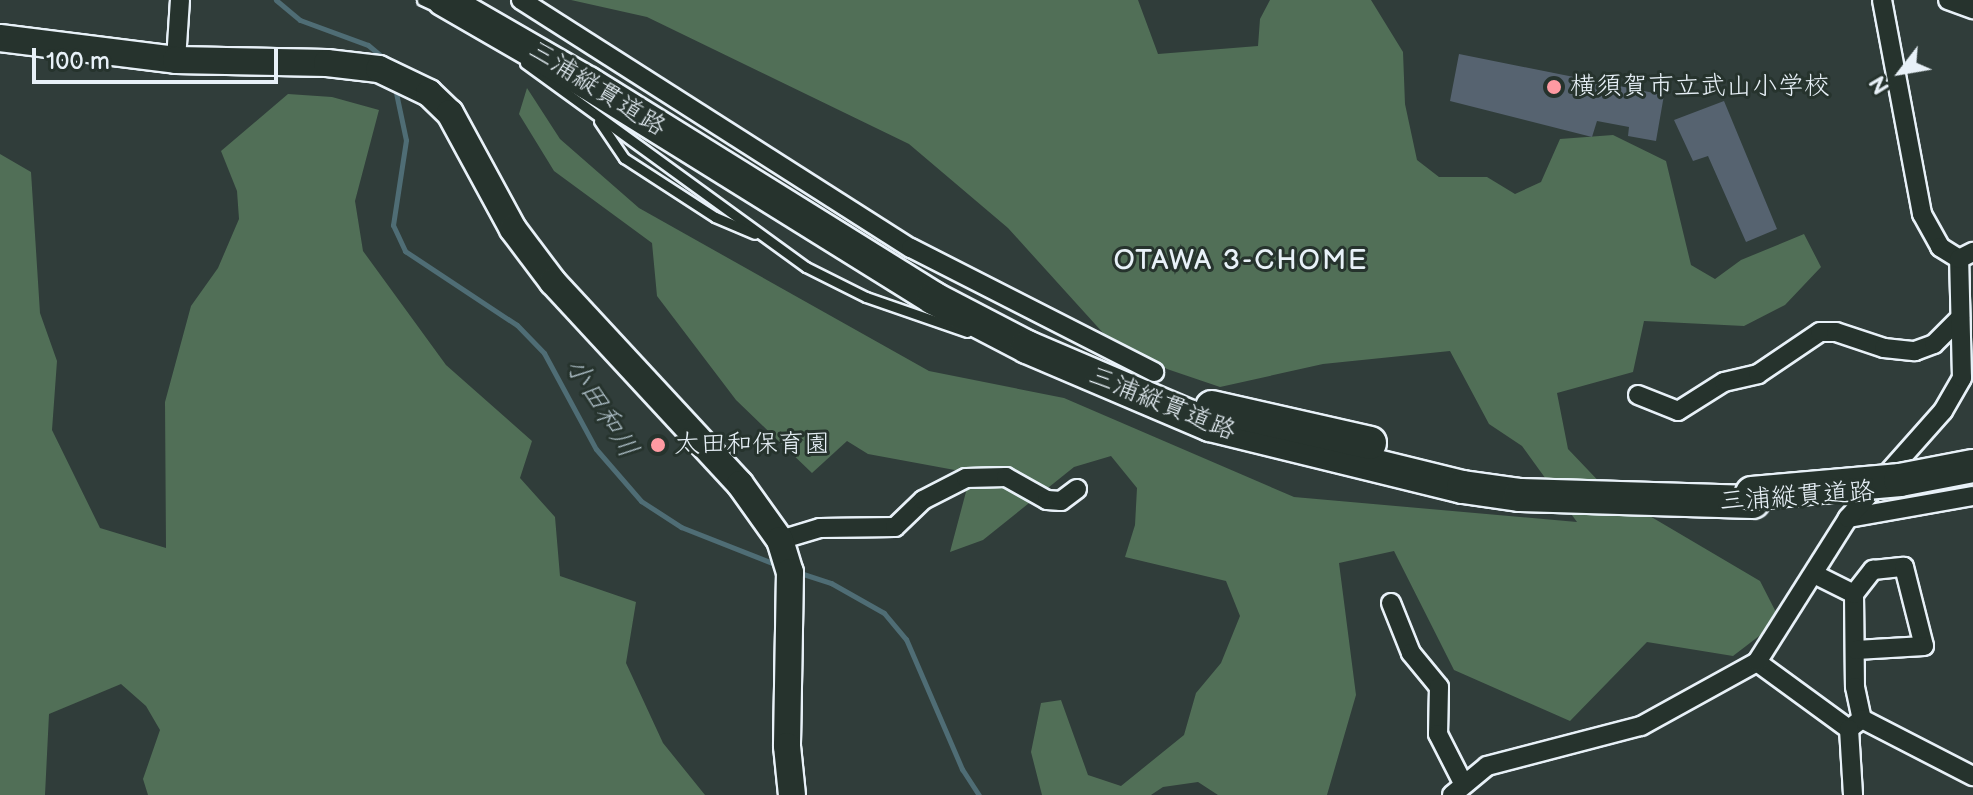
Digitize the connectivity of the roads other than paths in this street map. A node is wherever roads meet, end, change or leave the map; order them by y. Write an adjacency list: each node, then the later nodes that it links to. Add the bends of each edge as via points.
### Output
1 (180, 0): 8 (street)
2 (422, 0): 9 (lane, via 495,42)
3 (444, 0): 13 (highway, 三浦縦貫道路, via 588,83 933,298)
4 (464, 0): 19 (highway, 三浦縦貫道路, via 938,291 1032,339 1152,390 1541,480 1667,495)
5 (521, 0): 13 (street, via 911,248)
6 (1882, 0): 11 (street, via 1922,214 1940,247)
7 (0, 38): 8 (street)
8 (176, 60): 21 (street, via 379,69 429,93 450,113 513,229 553,282 740,484)
9 (594, 116): 10 (lane); 10 (lane, via 624,158 715,217)
10 (769, 240): 13 (lane, via 806,267 866,297 967,332 1097,387)
11 (1966, 255): 12 (street)
12 (1960, 318): 14 (street, via 1934,344 1915,351 1820,332 1758,374 1724,382 1678,411); 20 (street, via 1965,349 1956,389 1943,411)
13 (1146, 384): 19 (highway, 三浦縦貫道路, via 1257,441 1463,487 1666,503)
14 (1638, 395)
15 (1973, 466): 19 (highway, 三浦縦貫道路, bridge)
16 (1973, 476): 19 (highway, 三浦縦貫道路, via 1867,494)
17 (1077, 489): 21 (street, via 1061,501 1047,500 1006,477 966,478 923,500 895,527 820,528)
18 (1973, 496): 20 (street)
19 (1753, 498)
20 (1848, 518): 22 (street)
21 (780, 540): 30 (street, via 790,572 787,746)
22 (1816, 575): 23 (street); 26 (street)
23 (1854, 594): 25 (street); 25 (street, via 1873,570 1904,567 1924,646)
24 (1391, 603): 29 (street, via 1411,653 1439,687 1438,734)
25 (1856, 650): 27 (street)
26 (1757, 662): 27 (street); 29 (street, via 1641,726 1487,766)
27 (1855, 724): 28 (street); 31 (street)
28 (1973, 776)
29 (1461, 790)
30 (792, 795)
31 (1853, 795)

